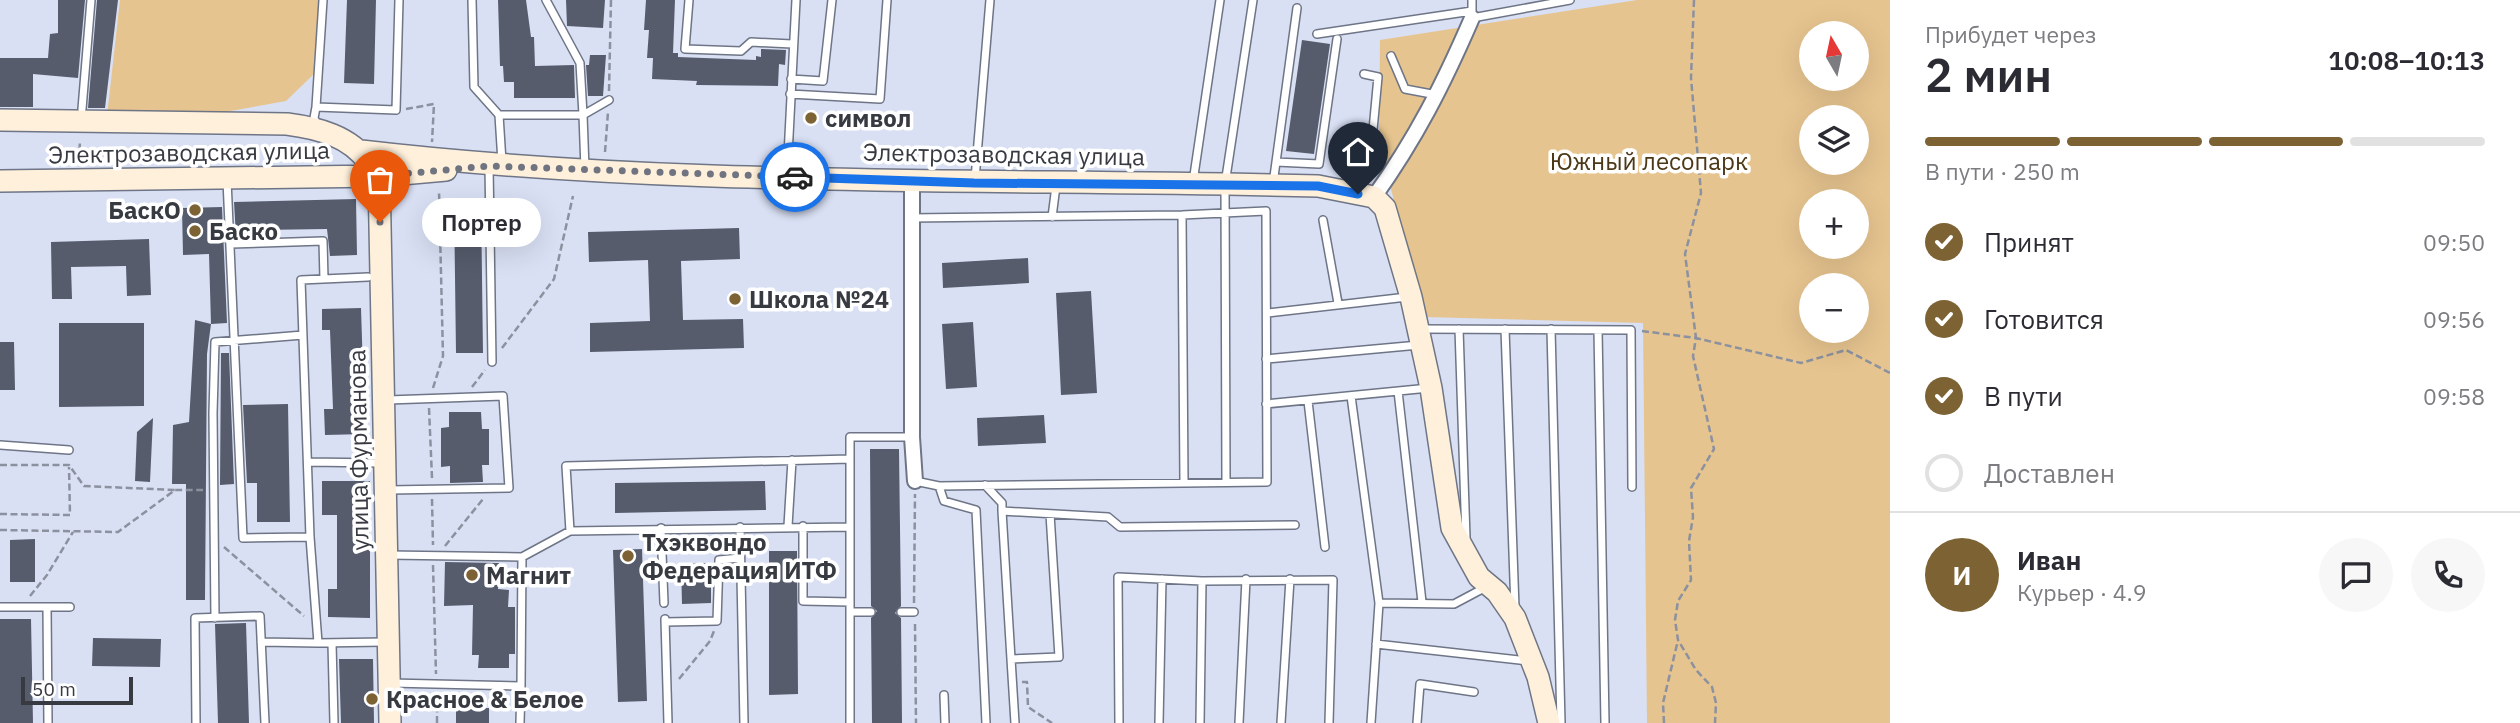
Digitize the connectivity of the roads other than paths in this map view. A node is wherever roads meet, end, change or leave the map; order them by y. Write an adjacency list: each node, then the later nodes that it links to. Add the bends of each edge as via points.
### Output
1 (91, 0): 26 (lane)
2 (323, 0): 29 (lane)
3 (399, 0): 29 (lane, via 396,110)
4 (472, 0): 27 (lane, via 474,87)
5 (546, 0): 28 (lane, via 580,63)
6 (689, 0): 19 (lane, via 685,49 741,51 751,42)
7 (796, 0): 19 (lane)
8 (832, 0): 22 (lane, via 823,81)
9 (887, 0): 23 (lane, via 880,99)
10 (990, 0): 41 (lane)
11 (1220, 0): 43 (lane)
12 (1252, 0): 44 (lane)
13 (1472, 0): 16 (lane)
14 (1570, 0): 16 (lane)
15 (1297, 8): 32 (lane)
16 (1472, 15): 17 (lane); 24 (street)
17 (1317, 34)
18 (1337, 39): 32 (lane, via 1320,164)
19 (792, 44): 22 (lane)
20 (1391, 56): 24 (lane, via 1405,89)
21 (1364, 74): 46 (lane, via 1378,77)
22 (791, 79): 23 (lane)
23 (790, 94): 37 (lane)
24 (1438, 95): 46 (street, via 1409,149)
25 (609, 100): 28 (lane)
26 (82, 108)
27 (499, 115): 28 (lane); 34 (lane)
28 (583, 115): 35 (lane)
29 (318, 118): 30 (street, Электрозаводская улица, via 232,123); 31 (street, Электрозаводская улица)
30 (0, 120)
31 (361, 151): 33 (street, Электрозаводская улица); 36 (street, Электрозаводская улица)
32 (1276, 162): 45 (lane)
33 (432, 165): 34 (street, Электрозаводская улица); 36 (street, Электрозаводская улица)
34 (496, 166): 35 (street, Электрозаводская улица); 66 (lane)
35 (585, 169): 37 (street, Электрозаводская улица)
36 (379, 176): 38 (street, Электрозаводская улица); 70 (street, улица Фурманова)
37 (787, 176): 40 (street, Электрозаводская улица)
38 (227, 178): 39 (street, Электрозаводская улица); 52 (lane)
39 (0, 181)
40 (912, 181): 41 (street, Электрозаводская улица); 50 (street)
41 (974, 183): 42 (street, Электрозаводская улица)
42 (1057, 183): 43 (street, Электрозаводская улица); 49 (lane)
43 (1193, 183): 44 (street, Электрозаводская улица)
44 (1225, 184): 45 (street, Электрозаводская улица); 47 (lane)
45 (1273, 185): 46 (street, Электрозаводская улица, via 1318,186)
46 (1366, 196): 55 (street, via 1385,208)
47 (1225, 214): 48 (lane); 57 (lane, via 1266,211); 82 (lane)
48 (1182, 215): 49 (lane); 81 (lane)
49 (1052, 216): 50 (lane)
50 (910, 218): 73 (street)
51 (1323, 219): 56 (lane)
52 (231, 244): 54 (lane, via 323,241); 64 (lane)
53 (368, 278): 54 (lane)
54 (324, 279): 62 (lane, via 301,280)
55 (1411, 297): 56 (lane); 63 (street)
56 (1338, 303): 57 (lane)
57 (1268, 313): 65 (lane)
58 (1458, 329): 59 (lane); 63 (lane); 101 (lane)
59 (1505, 329): 60 (lane); 119 (lane)
60 (1551, 329): 61 (lane); 152 (lane)
61 (1598, 330): 85 (lane, via 1631,330); 153 (lane)
62 (303, 335): 64 (lane); 78 (lane)
63 (1420, 337): 65 (lane); 67 (street)
64 (235, 338): 96 (lane, via 243,538); 118 (lane, via 215,342)
65 (1266, 359): 72 (lane)
66 (492, 362)
67 (1431, 388): 68 (lane); 101 (street, via 1452,528)
68 (1398, 391): 69 (lane); 108 (lane)
69 (1351, 396): 71 (lane); 110 (lane)
70 (383, 400): 79 (street, улица Фурманова); 86 (lane, via 503,396 509,488)
71 (1308, 401): 72 (lane); 97 (lane)
72 (1266, 404): 82 (lane, via 1267,482)
73 (912, 438): 76 (lane, via 850,437); 80 (street)
74 (0, 445): 75 (lane)
75 (69, 450)
76 (850, 459): 77 (lane); 93 (lane)
77 (792, 460): 90 (lane); 95 (lane, via 566,466)
78 (308, 462): 79 (lane); 96 (lane)
79 (385, 463): 86 (street, улица Фурманова)
80 (915, 481): 84 (lane)
81 (1184, 482): 82 (lane); 83 (lane)
82 (1226, 482)
83 (985, 485): 84 (lane); 87 (lane, via 1002,503)
84 (939, 486): 141 (lane, via 944,501 976,510)
85 (1632, 487)
86 (386, 490): 98 (street, улица Фурманова)
87 (1002, 511): 88 (lane); 125 (lane)
88 (1050, 514): 89 (lane, via 1108,517 1120,527); 125 (lane, via 1059,657)
89 (1295, 525)
90 (788, 526): 91 (lane); 92 (lane)
91 (803, 526): 93 (lane); 107 (lane, via 803,601)
92 (740, 527): 94 (lane); 100 (lane)
93 (850, 527): 107 (lane)
94 (661, 528): 95 (lane); 109 (lane)
95 (570, 531): 99 (lane)
96 (310, 537): 122 (lane)
97 (1325, 547)
98 (387, 555): 99 (lane); 121 (street, улица Фурманова)
99 (522, 557): 128 (lane)
100 (740, 558): 137 (lane, via 719,560 717,621 665,620); 138 (lane)
101 (1467, 558): 106 (street)
102 (1162, 579): 105 (lane); 143 (lane, via 1118,578); 144 (lane)
103 (1246, 579): 104 (lane); 105 (lane); 146 (lane)
104 (1290, 579): 147 (lane); 148 (lane, via 1333,580)
105 (1202, 581): 145 (lane)
106 (1489, 585): 108 (lane, via 1454,604); 119 (street)
107 (850, 602): 114 (lane)
108 (1422, 602): 110 (lane)
109 (664, 603)
110 (1379, 603): 124 (lane)
111 (0, 607): 112 (lane)
112 (47, 607): 113 (lane); 131 (lane)
113 (70, 607)
114 (850, 612): 115 (lane); 139 (lane)
115 (871, 612)
116 (901, 612): 117 (lane)
117 (914, 612)
118 (215, 618): 120 (lane, via 260,616); 132 (lane, via 195,618)
119 (1515, 618): 126 (street)
120 (261, 642): 122 (lane); 133 (lane)
121 (388, 642): 123 (lane); 127 (street, улица Фурманова)
122 (318, 643): 123 (lane)
123 (332, 643): 134 (lane)
124 (1376, 644): 126 (lane); 149 (lane)
125 (1011, 659): 142 (lane)
126 (1533, 662): 151 (street)
127 (389, 682): 128 (lane); 135 (street, улица Фурманова)
128 (522, 686): 136 (lane)
129 (1474, 692): 150 (lane, via 1420,684)
130 (944, 695): 140 (lane)
131 (48, 723)
132 (197, 723)
133 (265, 723)
134 (334, 723)
135 (390, 723)
136 (520, 723)
137 (668, 723)
138 (744, 723)
139 (850, 723)
140 (945, 723)
141 (986, 723)
142 (1015, 723)
143 (1119, 723)
144 (1159, 723)
145 (1200, 723)
146 (1239, 723)
147 (1281, 723)
148 (1329, 723)
149 (1371, 723)
150 (1417, 723)
151 (1549, 723)
152 (1561, 723)
153 (1605, 723)

